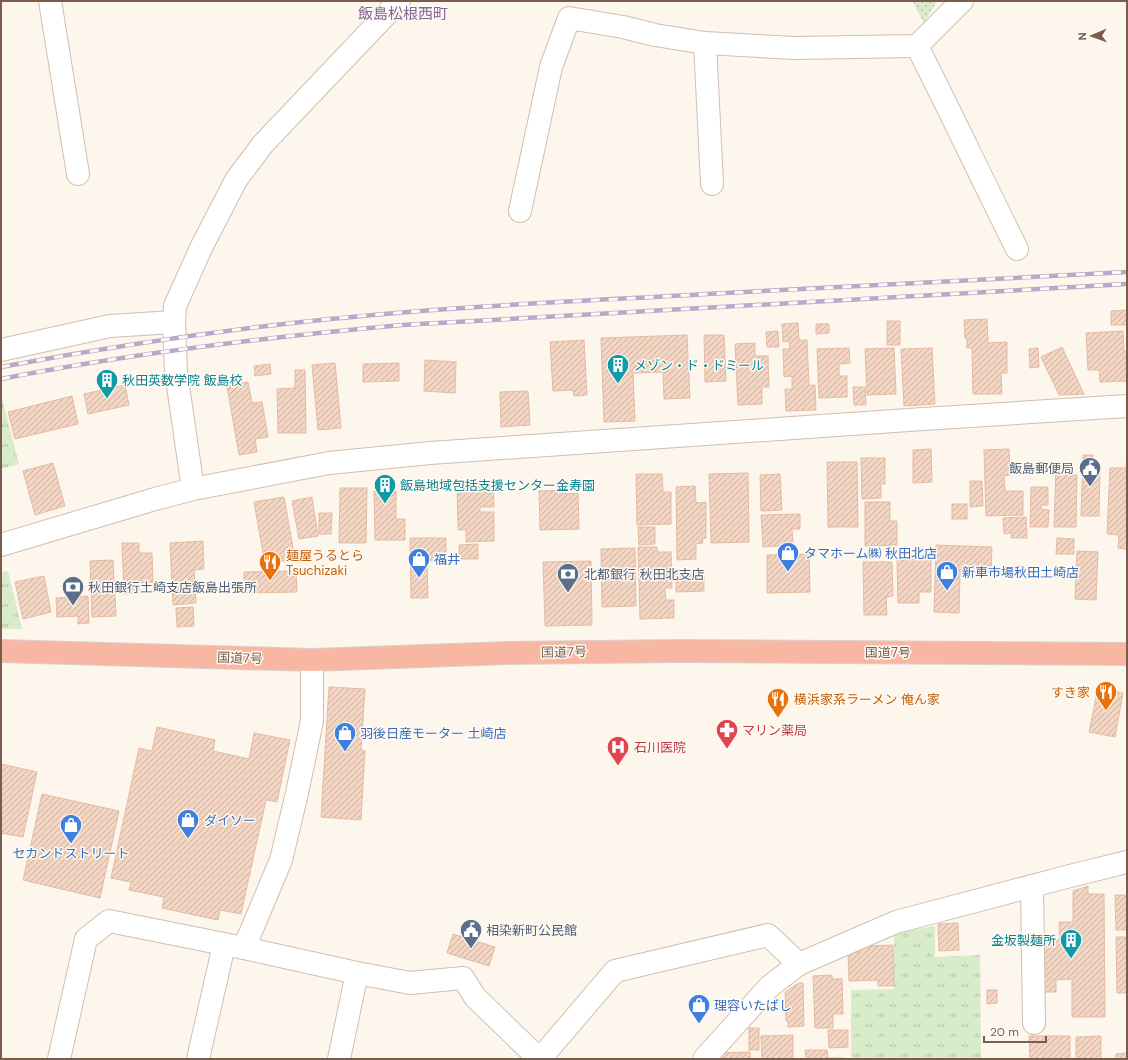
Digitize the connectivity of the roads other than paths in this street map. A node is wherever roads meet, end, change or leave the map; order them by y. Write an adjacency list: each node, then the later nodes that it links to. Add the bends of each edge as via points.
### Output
1 (50, 1): 6 (street)
2 (399, 1): 10 (street, via 263,144 236,180 175,306)
3 (962, 1): 5 (street)
4 (705, 43): 5 (street, via 794,48); 7 (street); 8 (street, via 569,18 551,67)
5 (917, 46): 9 (street)
6 (78, 174)
7 (712, 184)
8 (520, 211)
9 (1017, 249)
10 (174, 322): 11 (street, via 110,326); 13 (street, via 176,372)
11 (1, 350)
12 (1127, 406): 13 (street, via 430,453 329,463)
13 (193, 489): 14 (street)
14 (1, 545)
15 (1, 652): 17 (highway, 国道7号)
16 (1127, 654): 17 (highway, 国道7号, via 678,651 508,653)
17 (312, 660): 20 (street, via 312,721 281,860)
18 (1127, 862): 19 (street)
19 (1032, 886): 21 (street, via 896,922); 23 (street)
20 (234, 947): 22 (street); 24 (street, via 109,921 86,939); 25 (street)
21 (799, 964): 27 (street, via 768,935 614,971); 28 (street, via 770,986)
22 (357, 973): 26 (street); 27 (street, via 410,982 463,978 475,997)
23 (1034, 1022)
24 (59, 1059)
25 (198, 1059)
26 (339, 1059)
27 (540, 1059)
28 (704, 1059)

